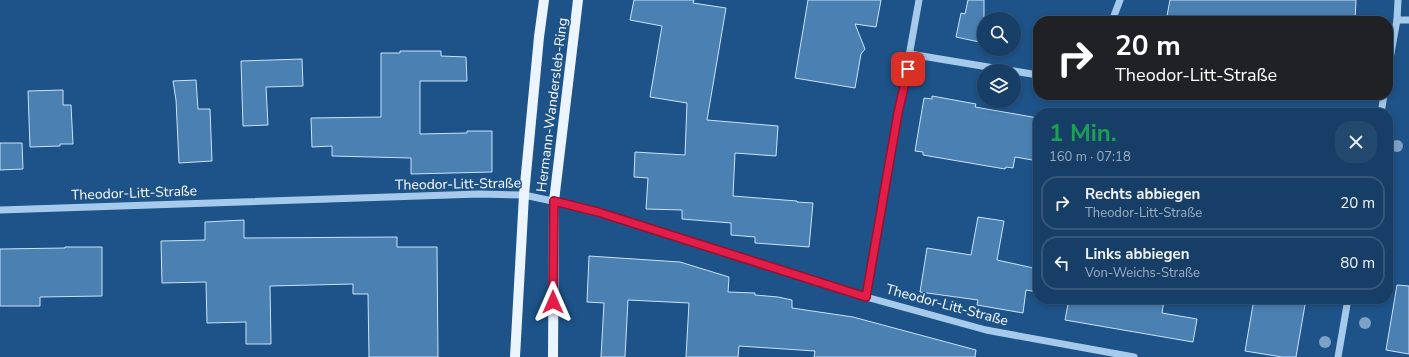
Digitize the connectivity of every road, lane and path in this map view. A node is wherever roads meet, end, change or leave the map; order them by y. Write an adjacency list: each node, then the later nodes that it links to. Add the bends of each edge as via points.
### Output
1 (544, 0): 14 (main road, Hermann-Wandersleb-Ring)
2 (578, 0): 15 (main road, Hermann-Wandersleb-Ring)
3 (919, 0): 10 (street)
4 (1120, 0): 6 (street)
5 (1398, 0): 7 (street)
6 (1114, 16)
7 (1397, 20): 8 (street); 9 (street)
8 (1409, 20)
9 (1393, 42)
10 (910, 54): 11 (street); 17 (street)
11 (977, 65)
12 (1021, 72): 13 (street)
13 (1033, 74)
14 (524, 195): 15 (street, Theodor-Litt-Straße); 16 (street, Theodor-Litt-Straße, via 471,194); 20 (main road, Hermann-Wandersleb-Ring)
15 (554, 201): 17 (street, Theodor-Litt-Straße, via 598,212); 21 (main road, Hermann-Wandersleb-Ring)
16 (0, 210)
17 (866, 297): 19 (street, Theodor-Litt-Straße, via 986,330)
18 (1347, 304): 23 (street)
19 (1104, 355): 22 (street, Theodor-Litt-Straße)
20 (514, 357)
21 (553, 357)
22 (1134, 357)
23 (1338, 357)

